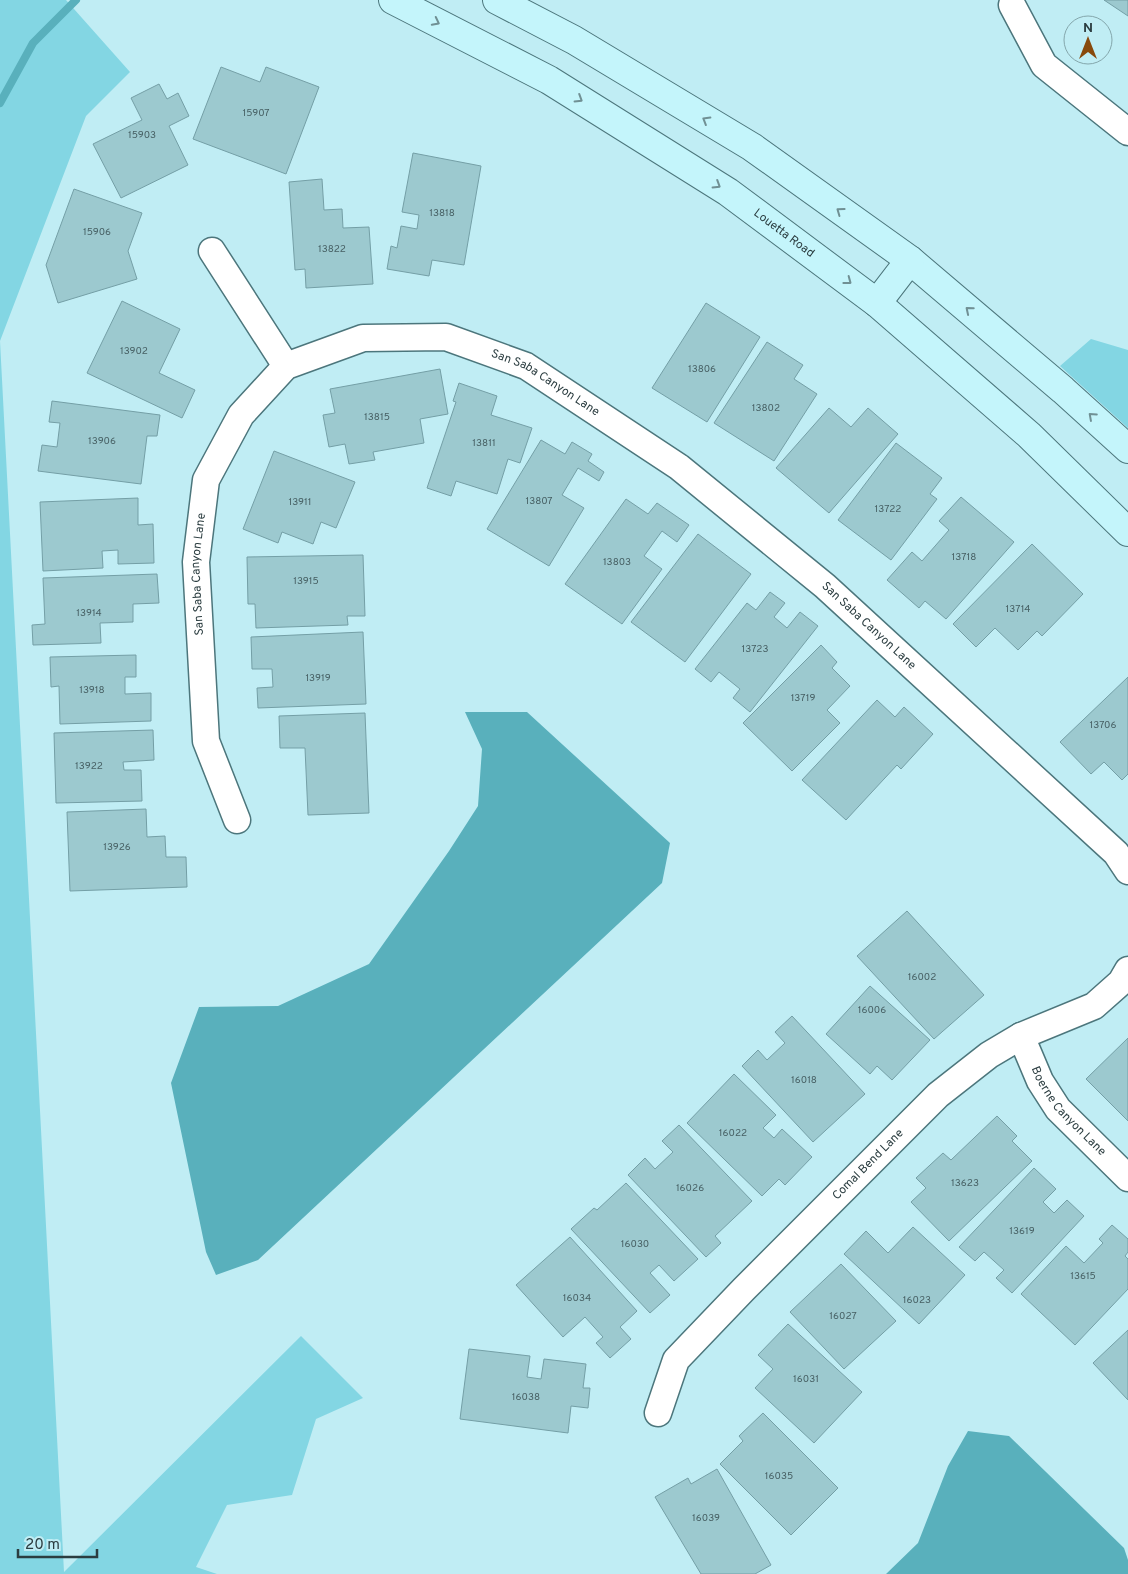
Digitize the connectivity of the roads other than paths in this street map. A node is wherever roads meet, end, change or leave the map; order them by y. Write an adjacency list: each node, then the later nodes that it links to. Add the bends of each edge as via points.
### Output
1 (392, 0): 7 (main road, Louetta Road, one-way to 7, via 549,80 720,186)
2 (497, 0): 6 (main road, one-way to 2, via 752,147 574,40)
3 (1012, 5): 4 (street, via 1044,65)
4 (1128, 132)
5 (212, 251): 8 (street)
6 (910, 260): 7 (main road); 9 (main road, one-way to 6)
7 (876, 303): 10 (main road, Louetta Road, via 1029,435)
8 (286, 366): 11 (street, San Saba Canyon Lane, via 240,416 206,480 196,562 206,741); 12 (street, San Saba Canyon Lane, via 363,338 446,337 526,366 679,467 826,586 1116,853)
9 (1128, 449)
10 (1128, 532)
11 (237, 820)
12 (1128, 871)
13 (1128, 970): 14 (street, Comal Bend Lane, via 1121,982 1094,1006)
14 (1021, 1036): 15 (street, Boerne Canyon Lane, via 1040,1081 1058,1109); 16 (street, Comal Bend Lane, via 989,1055 938,1095 744,1289 676,1360)
15 (1128, 1178)
16 (658, 1412)

